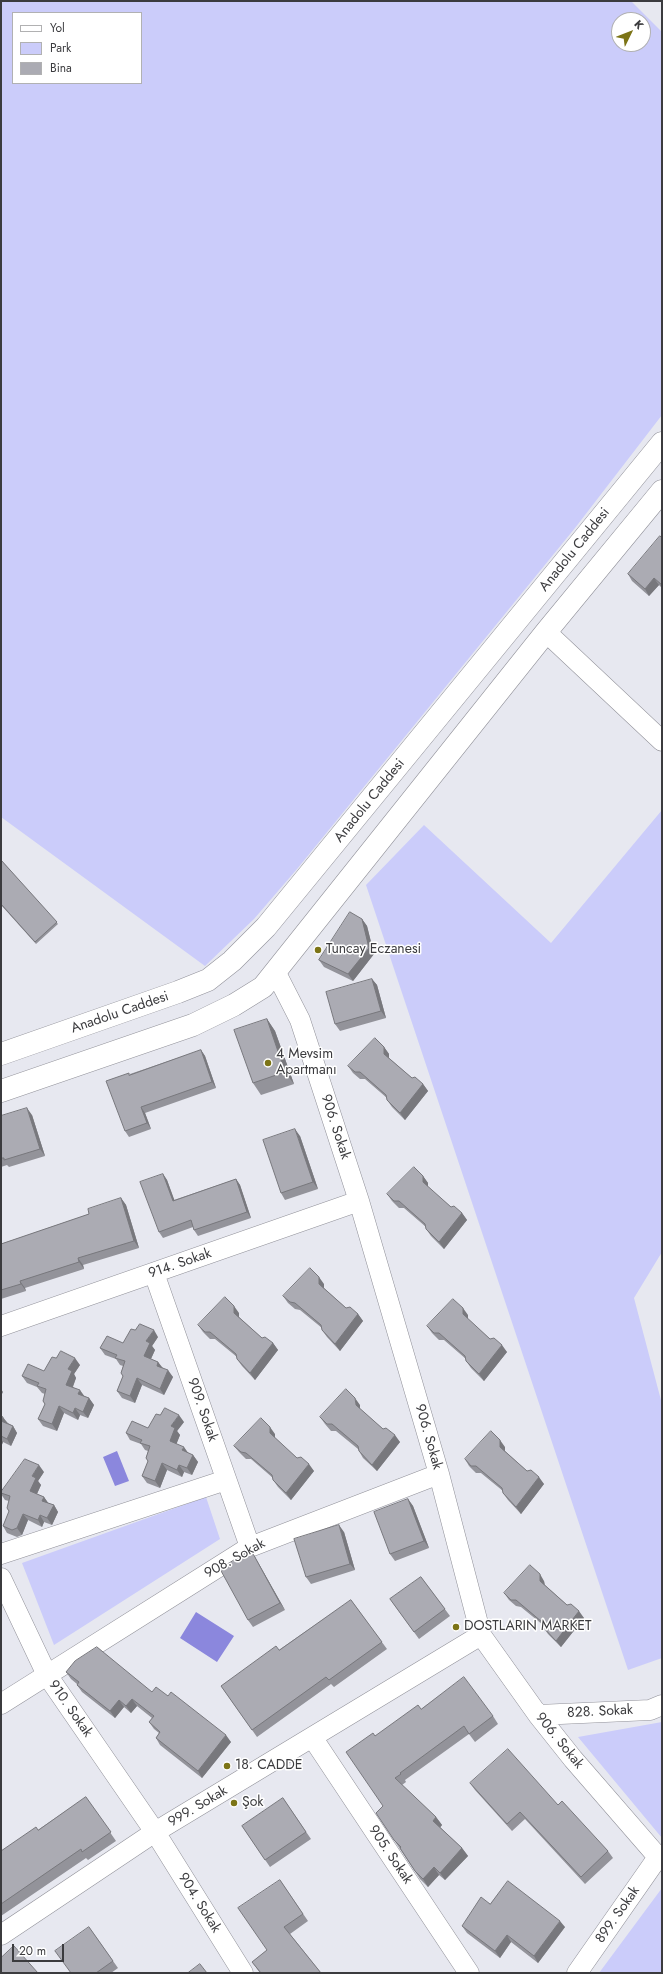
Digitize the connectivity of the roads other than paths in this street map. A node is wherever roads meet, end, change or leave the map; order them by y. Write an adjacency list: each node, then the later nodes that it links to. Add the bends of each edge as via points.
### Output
1 (662, 443): 6 (main road, Anadolu Caddesi, via 266,927 232,961 208,980)
2 (662, 491): 3 (main road, Anadolu Caddesi)
3 (546, 632): 4 (street); 5 (main road, Anadolu Caddesi)
4 (662, 741)
5 (276, 973): 7 (main road, Anadolu Caddesi, via 263,987 194,1025); 8 (street, 906. Sokak, via 300,1020)
6 (1, 1054)
7 (1, 1091)
8 (359, 1201): 9 (street, 914. Sokak); 11 (street, 906. Sokak)
9 (154, 1273): 10 (street, 914. Sokak); 12 (street, 909. Sokak)
10 (1, 1326)
11 (439, 1474): 13 (street, 908. Sokak); 16 (street, 906. Sokak)
12 (226, 1480): 13 (street, 909. Sokak); 14 (street)
13 (250, 1547): 17 (street, 908. Sokak)
14 (1, 1554)
15 (1, 1578): 17 (street, 910. Sokak)
16 (481, 1635): 20 (street, 906. Sokak); 21 (street, 999. Sokak)
17 (47, 1675): 18 (street, 908. Sokak); 22 (street, 910. Sokak)
18 (1, 1704)
19 (662, 1705): 20 (street, 828. Sokak, via 650,1710)
20 (538, 1715): 23 (street, 906. Sokak)
21 (312, 1738): 22 (street, 999. Sokak); 26 (street, 905. Sokak)
22 (155, 1832): 24 (street, 999. Sokak); 25 (street, 904. Sokak)
23 (658, 1858): 27 (street, 899. Sokak)
24 (1, 1935)
25 (243, 1973)
26 (469, 1973)
27 (577, 1973)

